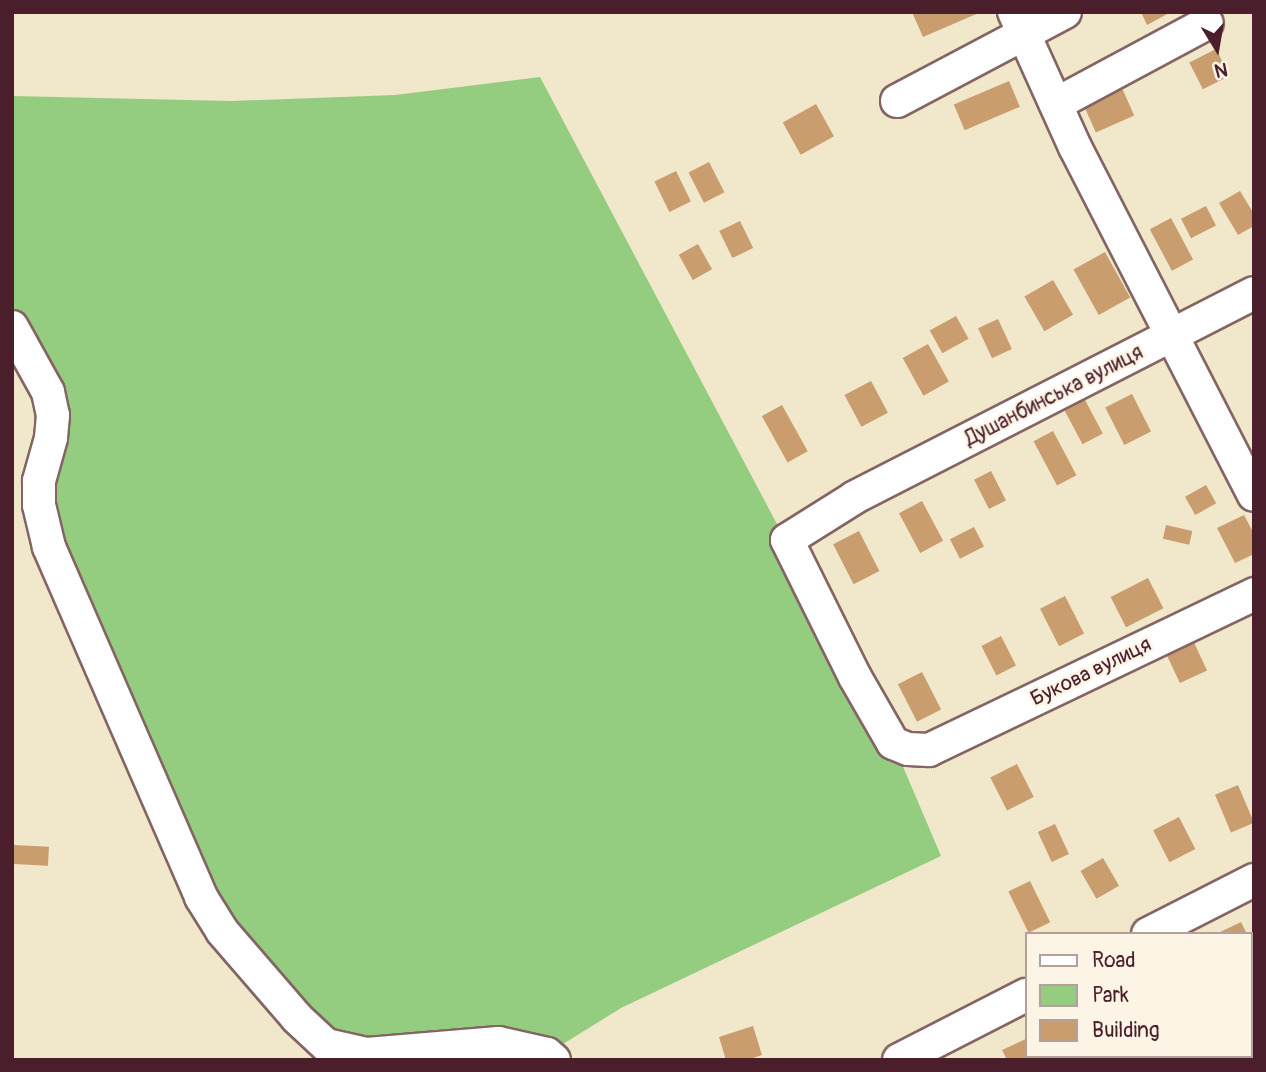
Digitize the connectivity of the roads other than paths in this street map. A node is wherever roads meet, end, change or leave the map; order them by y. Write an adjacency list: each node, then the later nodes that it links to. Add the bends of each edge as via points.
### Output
1 (1065, 12): 3 (street)
2 (1207, 23): 5 (street)
3 (1020, 24): 4 (street); 5 (street)
4 (897, 101)
5 (1056, 104): 8 (street)
6 (1254, 293): 8 (street, Душанбинська вулиця)
7 (12, 327): 15 (street, via 48,393 53,415 39,481 48,547 192,877 222,931 326,1045 367,1054 499,1043 547,1054)
8 (1173, 336): 9 (street); 11 (street, Душанбинська вулиця, via 854,498 787,540 893,743)
9 (1254, 495)
10 (1254, 594): 11 (street, Букова вулиця)
11 (929, 750)
12 (1254, 880): 13 (street)
13 (1152, 932)
14 (1024, 996): 16 (street)
15 (554, 1060)
16 (899, 1060)

